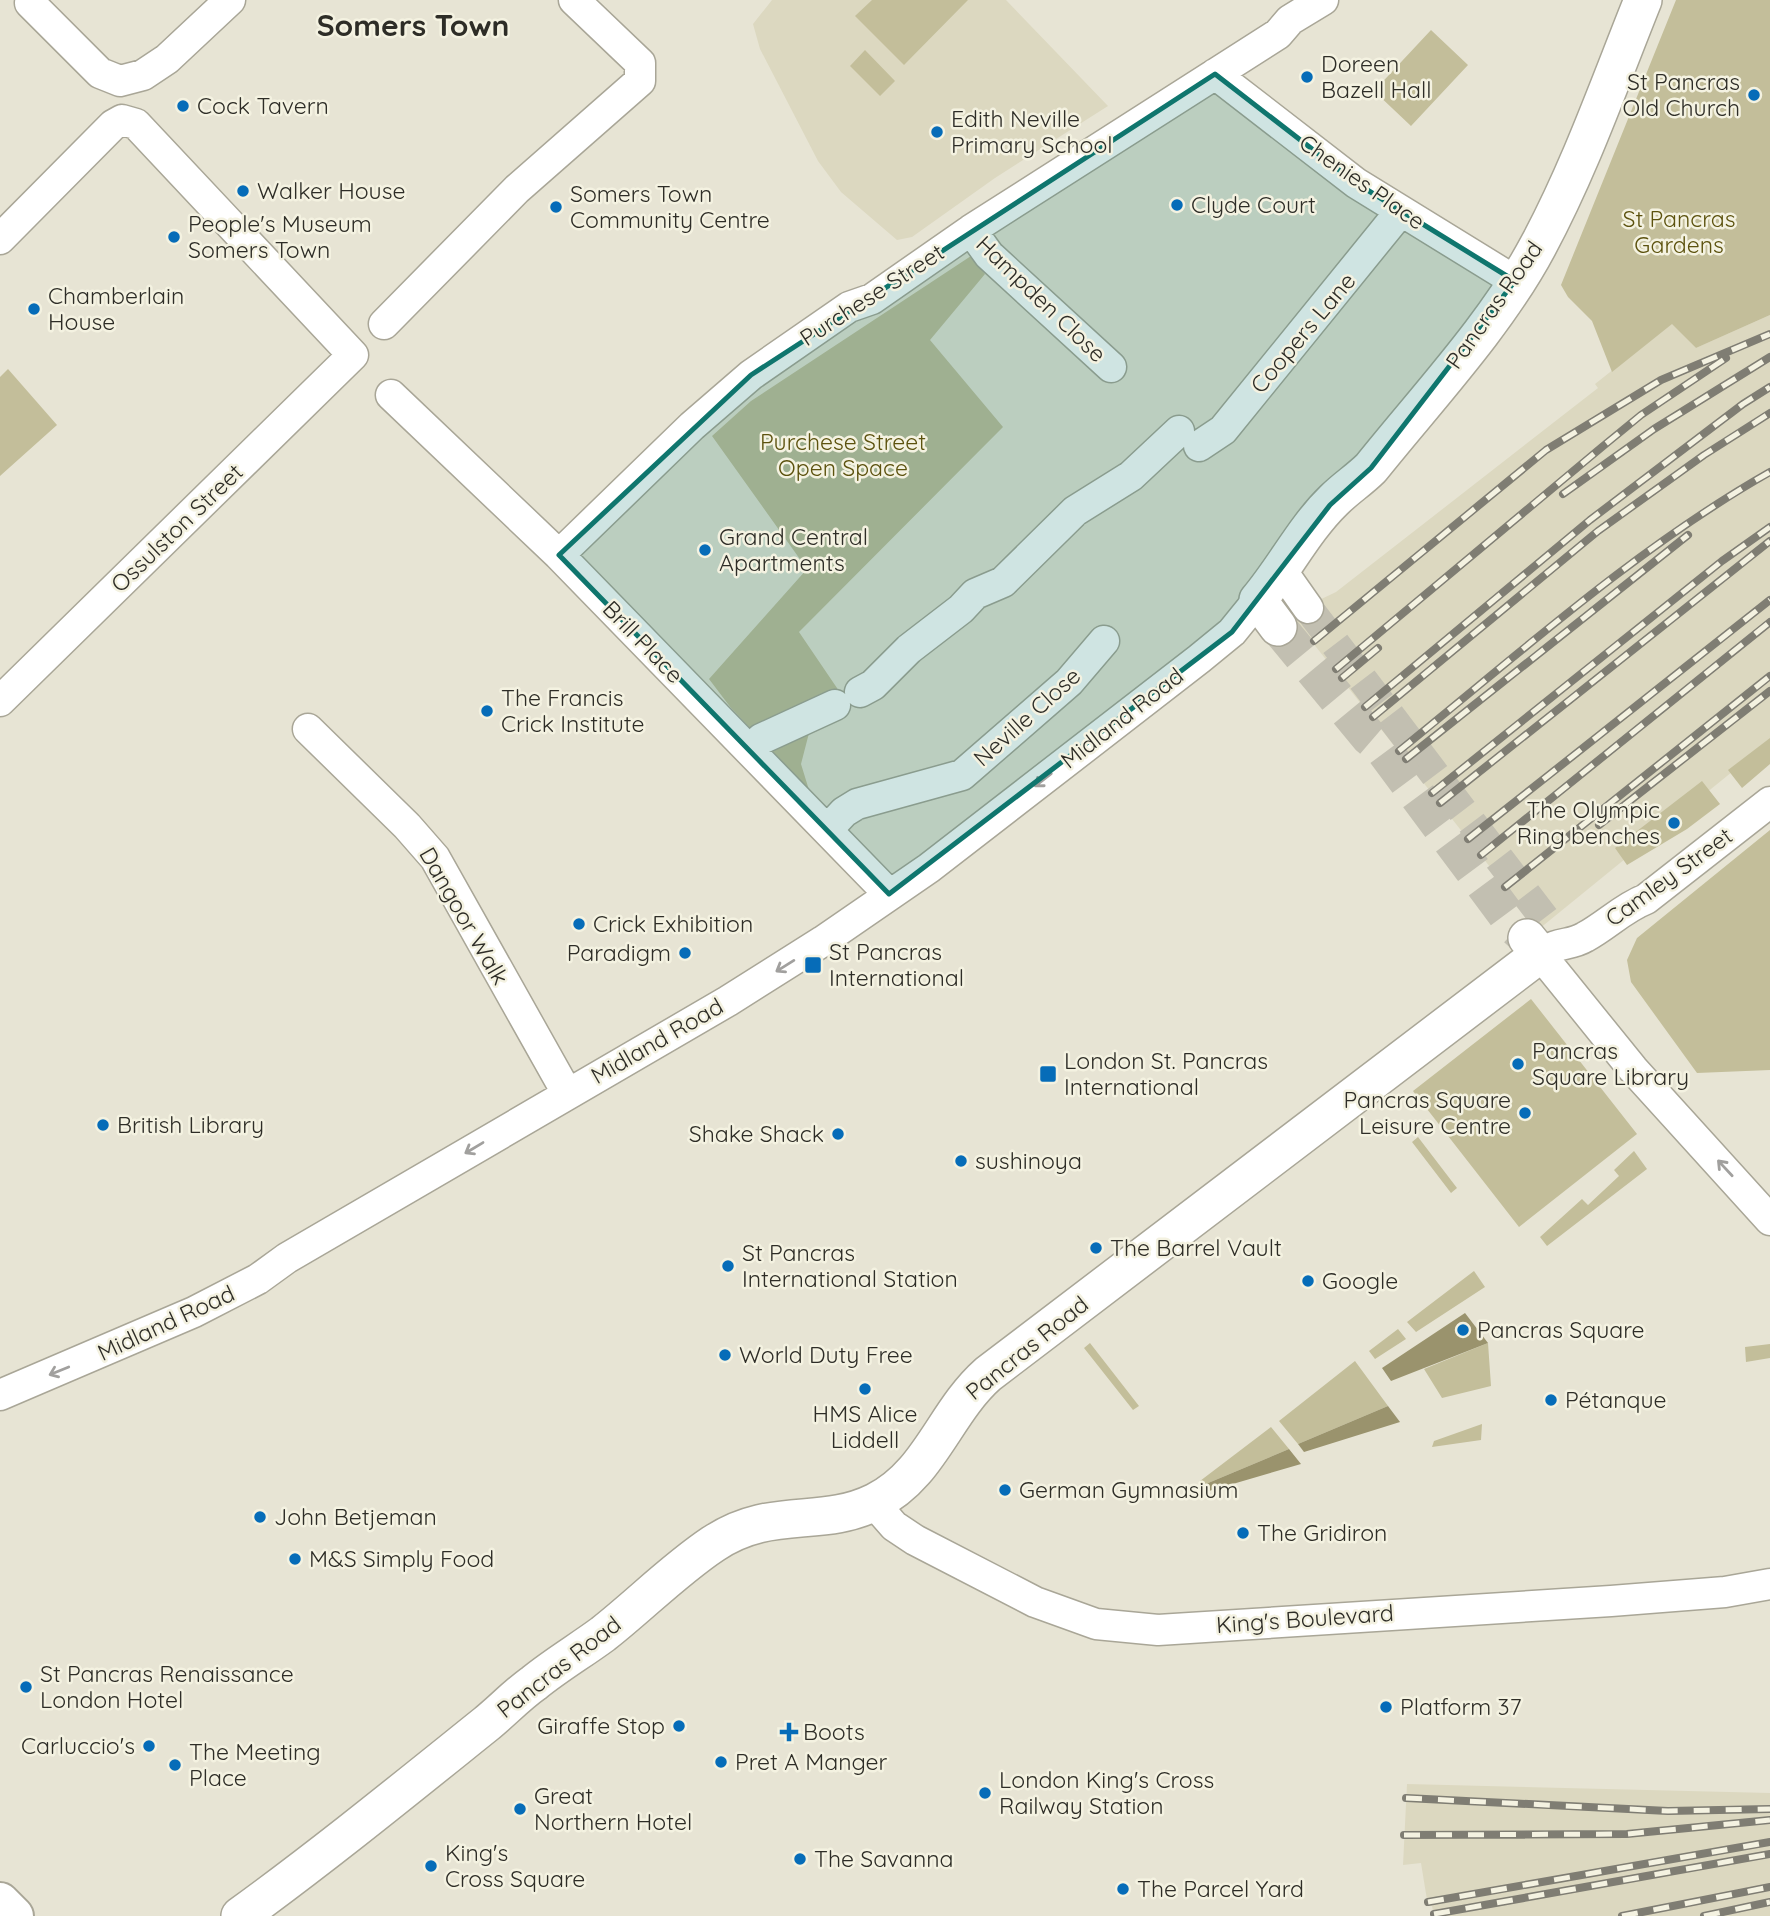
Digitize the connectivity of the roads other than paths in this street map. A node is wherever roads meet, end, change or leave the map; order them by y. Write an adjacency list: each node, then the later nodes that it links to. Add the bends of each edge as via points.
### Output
1 (230, 0): 7 (street, via 167,59 143,75)
2 (574, 0): 13 (street, via 640,63 640,81 517,188)
3 (1323, 0): 6 (street, Purchese Street)
4 (1643, 0): 12 (main road, Pancras Road, via 1562,197)
5 (30, 3): 7 (street, via 100,73)
6 (1215, 74): 9 (street, Chenies Place); 10 (street, Purchese Street)
7 (120, 81): 8 (street)
8 (122, 120): 11 (street); 19 (street, Ossulston Street, via 136,124 353,355)
9 (1400, 212): 12 (street, Chenies Place); 21 (street, Coopers Lane, via 1223,430 1189,439 1075,511 1003,582 975,594 873,685 761,739)
10 (971, 230): 14 (street, Hampden Close, via 989,255); 16 (street, Purchese Street, via 751,374)
11 (0, 239)
12 (1515, 281): 17 (main road, Pancras Road, via 1371,468 1315,523 1282,571)
13 (384, 324)
14 (1111, 367)
15 (391, 395): 16 (street, Brill Place)
16 (559, 555): 21 (street, Brill Place)
17 (1281, 612): 24 (street, Midland Road, one-way to 24, via 1232,632 929,868)
18 (1104, 641): 23 (street, Neville Close, via 1069,682 962,775 857,804)
19 (0, 701)
20 (308, 729): 26 (street, Dangoor Walk, via 435,858)
21 (749, 750): 23 (street, Brill Place)
22 (1770, 802): 25 (street, Camley Street, via 1646,899 1582,939)
23 (828, 829): 24 (street, Brill Place)
24 (889, 894): 26 (street, Midland Road, one-way to 26, via 728,1001)
25 (1544, 938): 27 (street, one-way to 25, via 1633,1069); 29 (main road, Pancras Road, via 988,1374 957,1406 923,1464)
26 (567, 1093): 28 (street, Midland Road, one-way to 28, via 239,1289)
27 (1770, 1220)
28 (0, 1395)
29 (874, 1503): 30 (street, King's Boulevard, via 894,1527 915,1540 1035,1602 1067,1616 1116,1628 1158,1630 1611,1601); 31 (main road, Pancras Road, via 833,1516 768,1520 713,1544)
30 (1770, 1584)
31 (282, 1886): 34 (main road, Pancras Road); 35 (main road, Pancras Road)
32 (0, 1902): 33 (highway)
33 (14, 1916)
34 (240, 1916)
35 (263, 1916)

